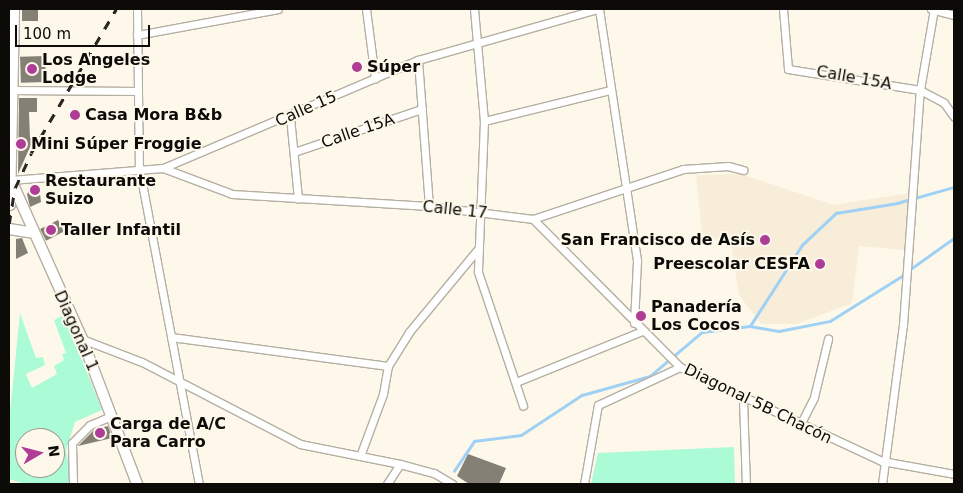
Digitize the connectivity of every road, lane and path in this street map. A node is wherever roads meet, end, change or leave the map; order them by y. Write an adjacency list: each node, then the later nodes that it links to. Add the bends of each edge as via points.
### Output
1 (13, 9): 14 (main road)
2 (137, 9): 10 (street)
3 (278, 9): 10 (street)
4 (366, 9): 13 (street)
5 (474, 9): 11 (street)
6 (598, 9): 11 (street, Calle 15); 15 (street)
7 (783, 9): 16 (street, Calle 15A, via 788,69 828,72)
8 (933, 9): 9 (street); 16 (street)
9 (954, 15)
10 (137, 35): 17 (street)
11 (478, 40): 12 (street, Calle 15); 21 (street)
12 (418, 60): 13 (street, Calle 15); 18 (street)
13 (375, 78): 20 (street, Calle 15)
14 (13, 90): 17 (street); 28 (main road)
15 (610, 90): 21 (street); 29 (street)
16 (920, 90): 19 (street, Calle 15A, via 944,103); 52 (street, via 904,325)
17 (136, 91): 24 (street)
18 (422, 109): 22 (street, Calle 15A); 32 (street)
19 (954, 116)
20 (290, 117): 22 (street); 23 (street, Calle 15)
21 (484, 121): 33 (street)
22 (294, 152): 30 (street)
23 (185, 159): 25 (street, Calle 15); 27 (street)
24 (139, 167): 25 (street, Calle 15); 28 (street, Calle 15); 40 (street)
25 (163, 168): 27 (street, Calle 17)
26 (743, 170): 29 (street, Calle 17, via 728,166 683,170)
27 (185, 176): 30 (street, Calle 17, via 232,194)
28 (11, 180): 31 (main road); 36 (main road, Diagonal 1)
29 (623, 189): 34 (street, Calle 17); 38 (street, via 637,261)
30 (298, 199): 32 (street, Calle 17)
31 (9, 204)
32 (429, 206): 33 (street, Calle 17)
33 (482, 212): 34 (street, Calle 17); 37 (street)
34 (533, 219): 38 (street, Diagonal 5B Chacón)
35 (9, 229): 36 (main road)
36 (33, 233): 41 (main road, Diagonal 1)
37 (478, 249): 43 (street, via 409,332); 46 (street, via 478,272)
38 (634, 323): 39 (street, Diagonal 5B Chacón)
39 (642, 331): 44 (street, Diagonal 5B Chacón); 46 (street)
40 (171, 337): 43 (street); 45 (street)
41 (82, 339): 45 (street); 49 (main road, Diagonal 1)
42 (828, 339): 50 (street, via 814,397)
43 (388, 366): 51 (street, via 383,394)
44 (680, 367): 47 (street, Diagonal 5B Chacón); 60 (street, via 598,405)
45 (180, 382): 51 (street, via 300,444); 57 (street)
46 (516, 382): 48 (street)
47 (743, 400): 50 (street, Diagonal 5B Chacón); 61 (street)
48 (523, 406)
49 (111, 416): 55 (street, via 83,430 72,443); 56 (main road, Diagonal 1)
50 (800, 425): 52 (street, Diagonal 5B Chacón)
51 (360, 456): 53 (street)
52 (882, 461): 54 (street, Diagonal 5B Chacón); 62 (street)
53 (400, 464): 58 (street); 59 (street, via 434,473)
54 (953, 472)
55 (72, 484)
56 (138, 484)
57 (199, 484)
58 (387, 484)
59 (452, 484)
60 (584, 484)
61 (746, 484)
62 (882, 484)

